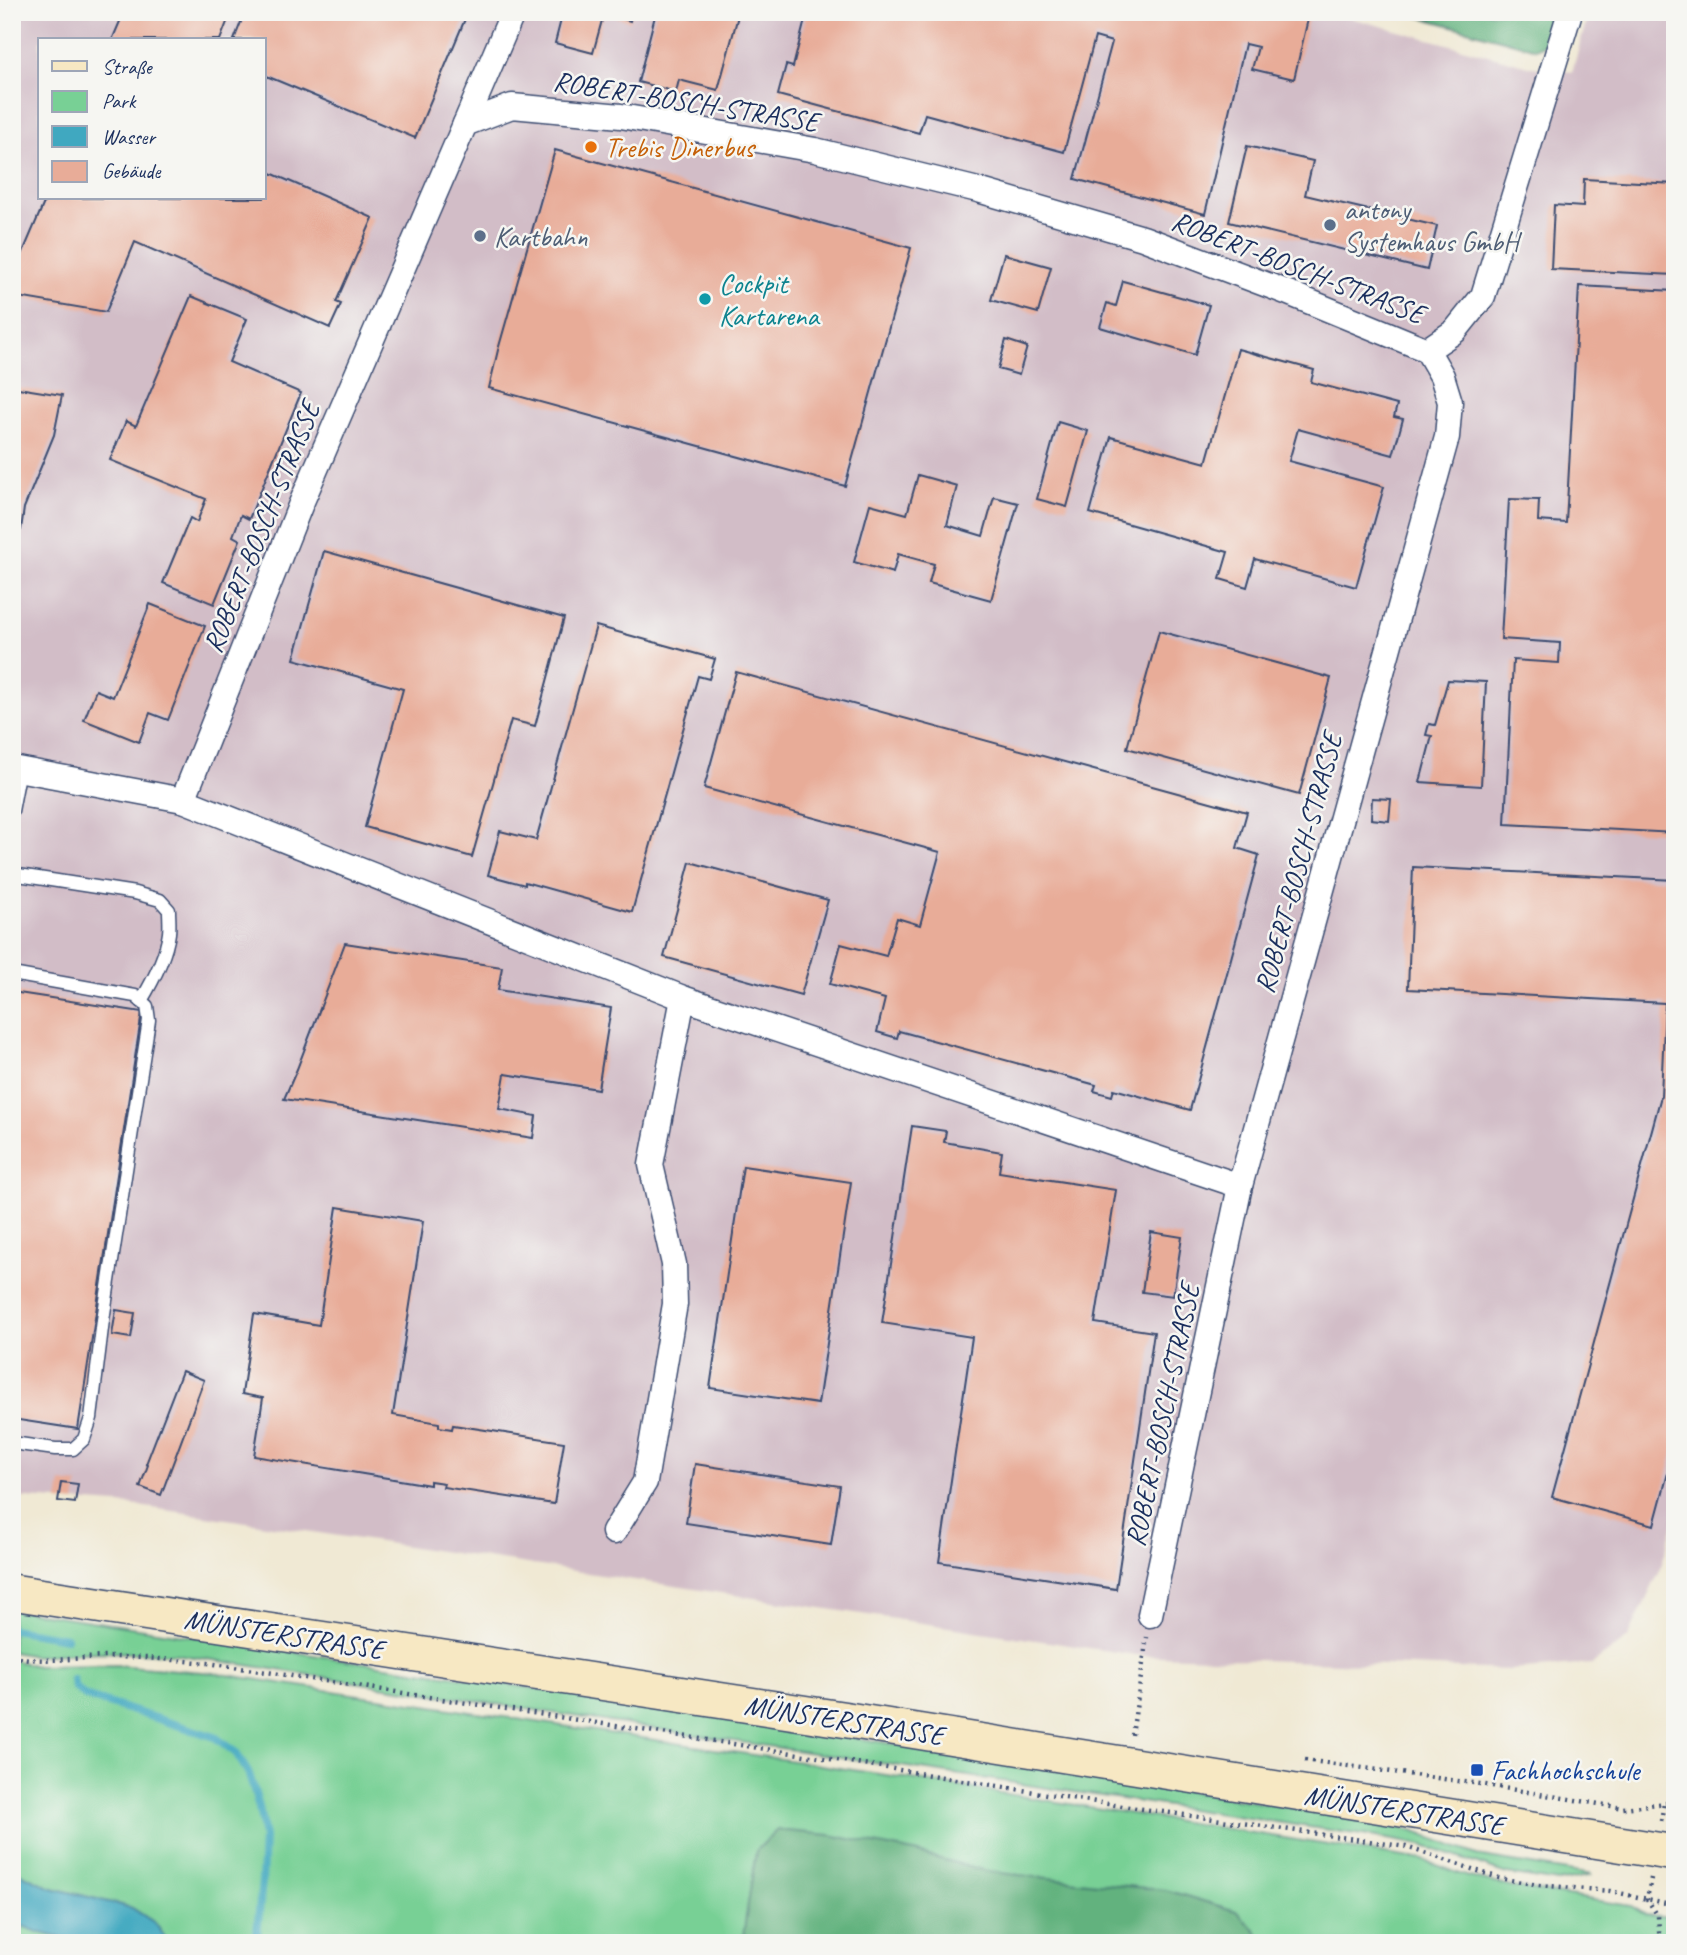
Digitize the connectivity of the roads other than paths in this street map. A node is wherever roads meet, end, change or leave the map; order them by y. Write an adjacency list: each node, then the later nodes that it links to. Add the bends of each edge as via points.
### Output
1 (513, 12): 3 (street, ROBERT-BOSCH-STRASSE)
2 (1570, 12): 4 (street, via 1483,296 1455,331)
3 (465, 124): 4 (street, ROBERT-BOSCH-STRASSE, via 512,106 621,116 815,150 978,190 1143,238); 6 (street, ROBERT-BOSCH-STRASSE, via 300,506)
4 (1427, 349): 12 (street, ROBERT-BOSCH-STRASSE, via 1450,402 1447,437)
5 (16, 769): 6 (street); 7 (lane)
6 (183, 800): 10 (street)
7 (12, 811)
8 (12, 874): 11 (lane, via 160,900 169,910 169,933)
9 (12, 974): 11 (lane, via 135,996)
10 (683, 998): 12 (street); 14 (street, via 651,1165 674,1264 675,1304 645,1482)
11 (141, 1001): 13 (lane, via 147,1006 149,1020 91,1418 84,1439 74,1449)
12 (1240, 1186): 16 (street, ROBERT-BOSCH-STRASSE)
13 (12, 1443)
14 (614, 1532)
15 (12, 1592): 17 (main road, MÜNSTERSTRASSE)
16 (1150, 1615)
17 (1675, 1853)

